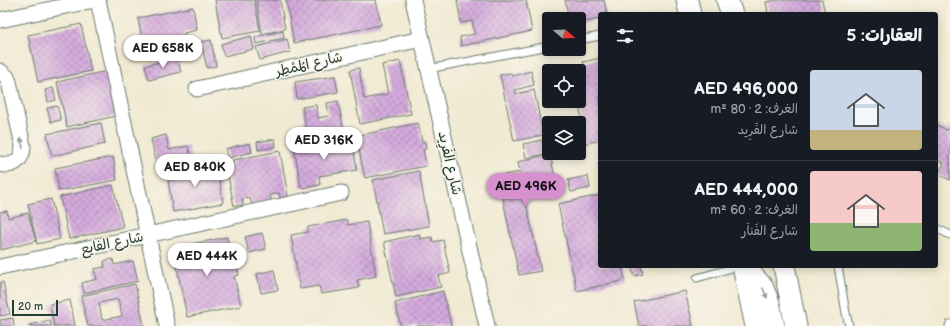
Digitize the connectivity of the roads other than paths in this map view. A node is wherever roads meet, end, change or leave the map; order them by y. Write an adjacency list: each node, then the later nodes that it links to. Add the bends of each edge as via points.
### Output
1 (94, 0): 8 (street)
2 (98, 0): 20 (street)
3 (413, 0): 10 (street, شارع الفَرِيد)
4 (687, 0): 6 (main road)
5 (727, 0): 7 (main road)
6 (690, 12)
7 (731, 12)
8 (0, 20)
9 (598, 36): 11 (lane)
10 (421, 39): 13 (street, شارع الفَرِيد); 15 (street, شارع المُمْطِر)
11 (586, 39)
12 (542, 47): 13 (lane)
13 (428, 69): 30 (street, شارع الفَرِيد)
14 (0, 71): 16 (street, one-way to 14, via 13,165 23,152 9,82)
15 (196, 89)
16 (0, 164)
17 (341, 193): 20 (street, شارع الفايع)
18 (938, 229): 19 (lane)
19 (950, 234)
20 (148, 235): 21 (street, شارع الفايع); 29 (street)
21 (0, 267)
22 (732, 268): 28 (lane)
23 (743, 268): 31 (main road)
24 (743, 268): 32 (main road)
25 (745, 268): 33 (main road, one-way to 33, via 762,286)
26 (784, 268): 34 (main road)
27 (838, 268): 35 (lane)
28 (697, 278)
29 (167, 326)
30 (486, 326)
31 (742, 326)
32 (756, 326)
33 (774, 326)
34 (796, 326)
35 (849, 326)

